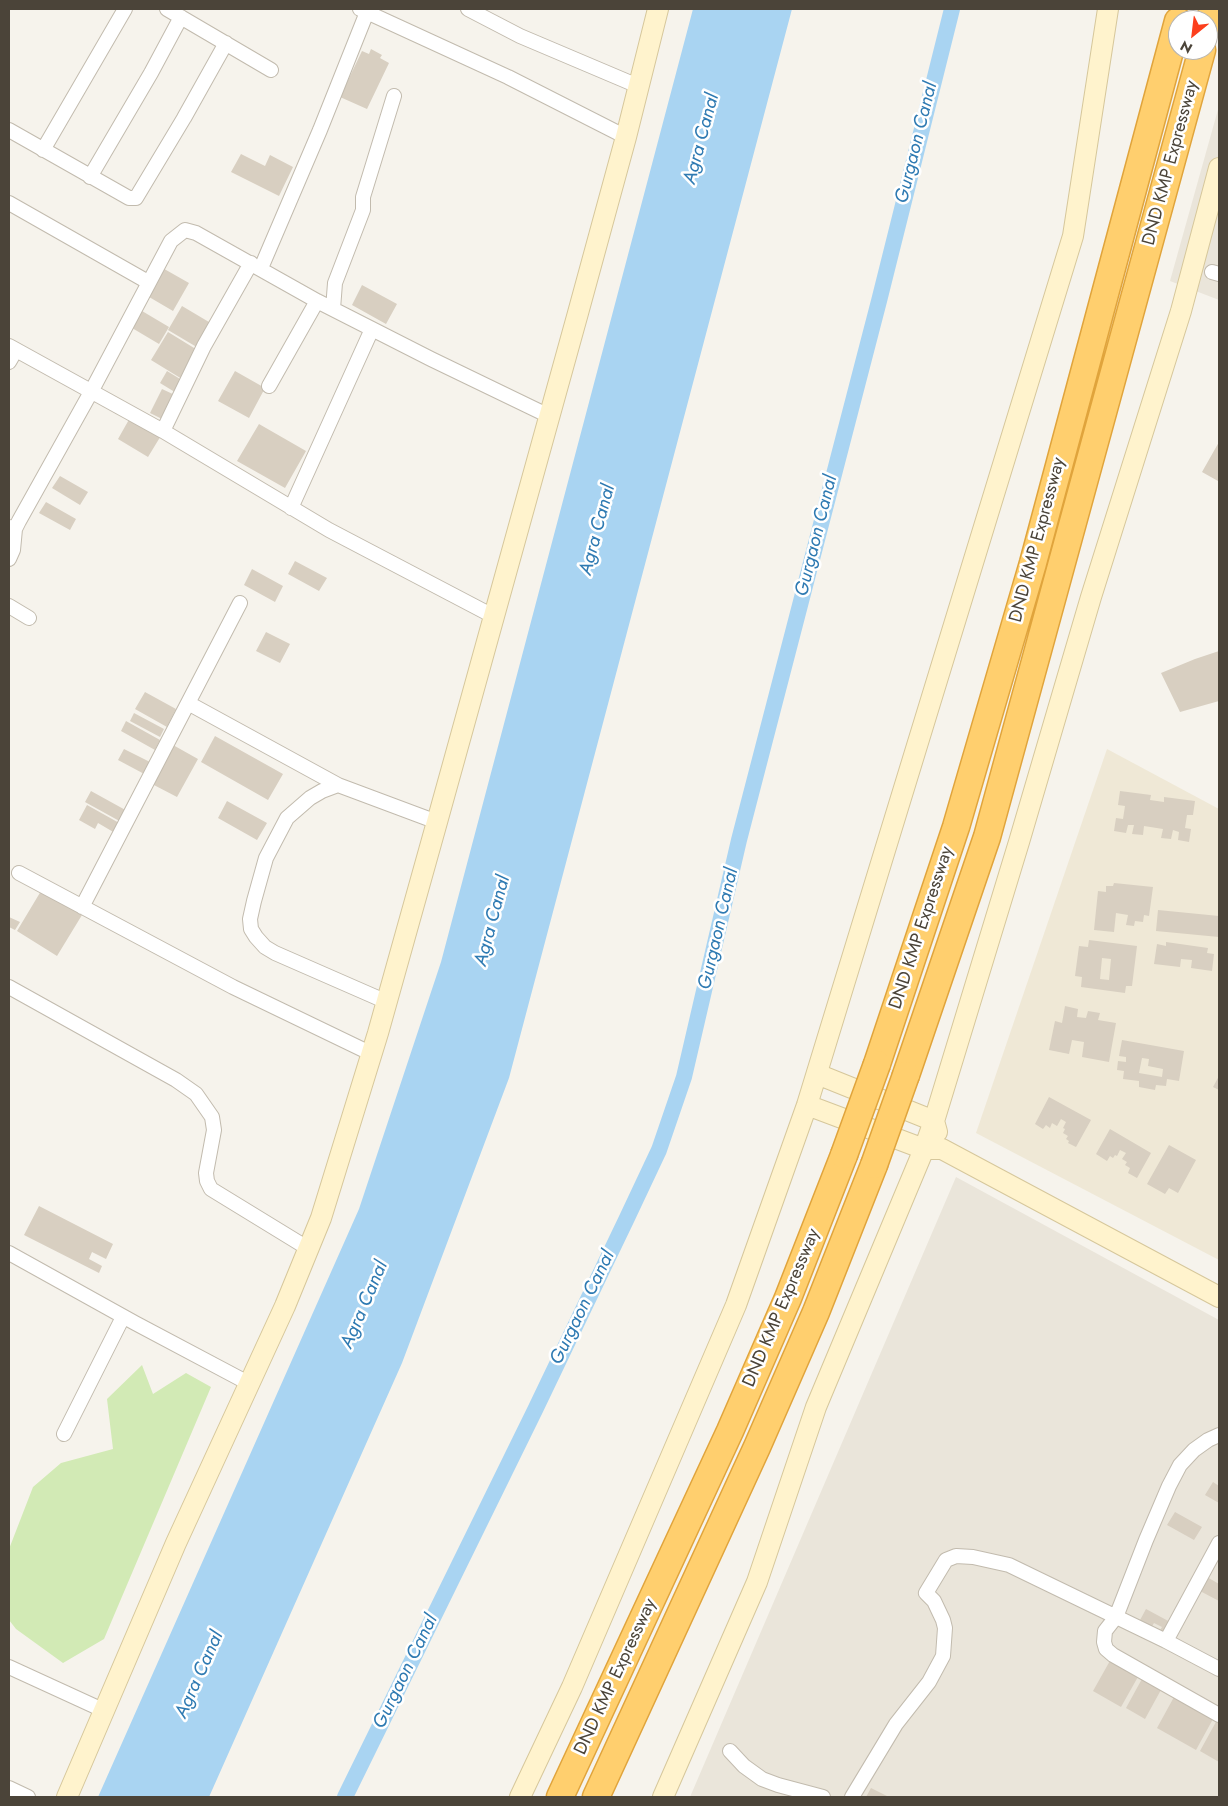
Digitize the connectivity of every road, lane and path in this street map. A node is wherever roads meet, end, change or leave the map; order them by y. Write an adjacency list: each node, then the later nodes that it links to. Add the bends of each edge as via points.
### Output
1 (125, 9): 16 (street)
2 (167, 9): 7 (street)
3 (468, 9): 12 (street, via 520,36)
4 (1108, 9): 45 (street, via 1073,236)
5 (364, 10): 15 (street, via 508,77); 20 (street, via 320,130)
6 (653, 10): 12 (street)
7 (181, 17): 8 (street); 18 (street)
8 (226, 43): 11 (street); 18 (street, via 136,198 129,198)
9 (1168, 58): 68 (highway, DND KMP Expressway, bridge, via 1033,563 956,827 878,1064 788,1298)
10 (1199, 60): 69 (highway, DND KMP Expressway, bridge, via 986,837 906,1075 816,1312)
11 (271, 70)
12 (638, 86): 15 (street)
13 (394, 96): 23 (street, via 363,197 363,210 335,283)
14 (9, 130): 16 (street)
15 (626, 137): 28 (street)
16 (42, 150): 18 (street)
17 (1219, 168): 47 (street, via 1180,311)
18 (90, 177)
19 (9, 203): 21 (street)
20 (256, 266): 21 (street, via 196,232 185,230 170,241); 22 (street); 29 (street, via 204,346)
21 (148, 282): 27 (street)
22 (317, 301): 23 (street); 26 (street)
23 (333, 309): 24 (street)
24 (372, 329): 28 (street); 30 (street)
25 (11, 353): 27 (street)
26 (269, 386)
27 (91, 392): 29 (street); 31 (street)
28 (549, 416): 35 (street)
29 (163, 430): 30 (street)
30 (292, 508): 35 (street)
31 (12, 528): 32 (street, via 13,550)
32 (9, 559)
33 (240, 603): 37 (street)
34 (9, 606): 36 (street)
35 (493, 616): 39 (street)
36 (29, 618)
37 (188, 703): 38 (street); 41 (street)
38 (338, 785): 39 (street); 43 (street, via 310,798 286,818 266,858 250,929 275,953)
39 (437, 822): 43 (street)
40 (19, 873): 41 (street)
41 (82, 907): 44 (street, via 233,987)
42 (9, 987): 49 (street, via 196,1094 212,1117 214,1130 206,1174 211,1188)
43 (387, 1002): 44 (street)
44 (372, 1054): 49 (street)
45 (817, 1074): 46 (street); 47 (street)
46 (807, 1105): 48 (street); 67 (street, via 736,1305 572,1686)
47 (934, 1121): 48 (street)
48 (933, 1149): 51 (street); 70 (street, via 816,1407 757,1582)
49 (309, 1249): 53 (street)
50 (9, 1253): 52 (street)
51 (1219, 1297)
52 (123, 1317): 53 (street); 54 (street)
53 (250, 1384): 61 (street, via 176,1544)
54 (64, 1434)
55 (1219, 1435): 57 (street, via 1194,1450 1180,1465)
56 (1219, 1543): 58 (street)
57 (1116, 1617): 58 (street); 62 (street, via 1105,1631 1106,1649); 72 (street, via 1009,1565 973,1557 956,1556 946,1560 926,1592 934,1601 946,1628 943,1656 896,1724)
58 (1166, 1641): 60 (street)
59 (9, 1667): 61 (street)
60 (1219, 1669)
61 (105, 1711): 66 (street)
62 (1219, 1715)
63 (730, 1751): 71 (street, via 762,1779)
64 (9, 1788): 65 (street)
65 (28, 1797)
66 (67, 1797)
67 (520, 1797)
68 (560, 1797)
69 (596, 1797)
70 (663, 1797)
71 (823, 1797)
72 (852, 1797)

